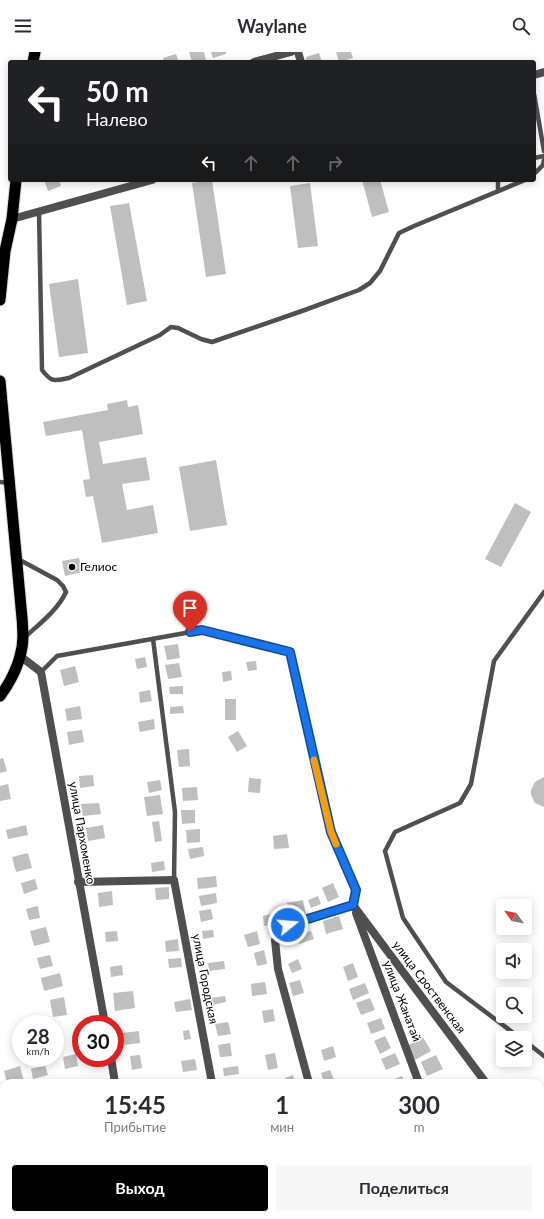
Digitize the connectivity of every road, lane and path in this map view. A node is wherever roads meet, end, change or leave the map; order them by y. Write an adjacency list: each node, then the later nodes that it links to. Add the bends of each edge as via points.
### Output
1 (291, 52): 2 (street)
2 (261, 60)
3 (536, 105): 4 (lane)
4 (544, 151)
5 (544, 160): 6 (lane)
6 (536, 172)
7 (16, 182): 13 (highway)
8 (145, 182): 12 (street)
9 (498, 182): 11 (lane)
10 (520, 182): 11 (lane)
11 (498, 191): 12 (lane, via 400,233 380,271 370,283 359,290 212,342 171,327 160,335 69,378 55,381 47,377 42,370)
12 (39, 212): 13 (street)
13 (12, 219): 14 (highway)
14 (3, 251): 15 (highway)
15 (0, 300)
16 (0, 381): 17 (highway)
17 (5, 482): 18 (highway)
18 (17, 558): 21 (highway); 21 (lane, via 57,580 66,592 57,607)
19 (544, 592): 29 (lane, via 494,661 471,784 460,803 396,832 385,851 403,918 446,982)
20 (153, 638): 23 (lane, via 57,656); 25 (lane, via 175,812); 27 (lane, via 202,630 290,652 331,832 356,890)
21 (23, 639): 22 (highway)
22 (20, 656): 23 (street); 24 (highway, via 7,688)
23 (41, 672): 26 (street, улица Пархоменко)
24 (0, 696)
25 (174, 880): 26 (street); 34 (street, улица Городская)
26 (78, 882): 28 (street, улица Пархоменко)
27 (353, 905): 35 (street, via 288,925 275,940 278,969); 36 (street, улица Жанатай); 37 (street, улица Сроственская)
28 (102, 1015)
29 (511, 1031)
30 (532, 1047): 31 (lane)
31 (544, 1056)
32 (112, 1067): 33 (street)
33 (114, 1079)
34 (211, 1079)
35 (308, 1079)
36 (418, 1079)
37 (483, 1079)

